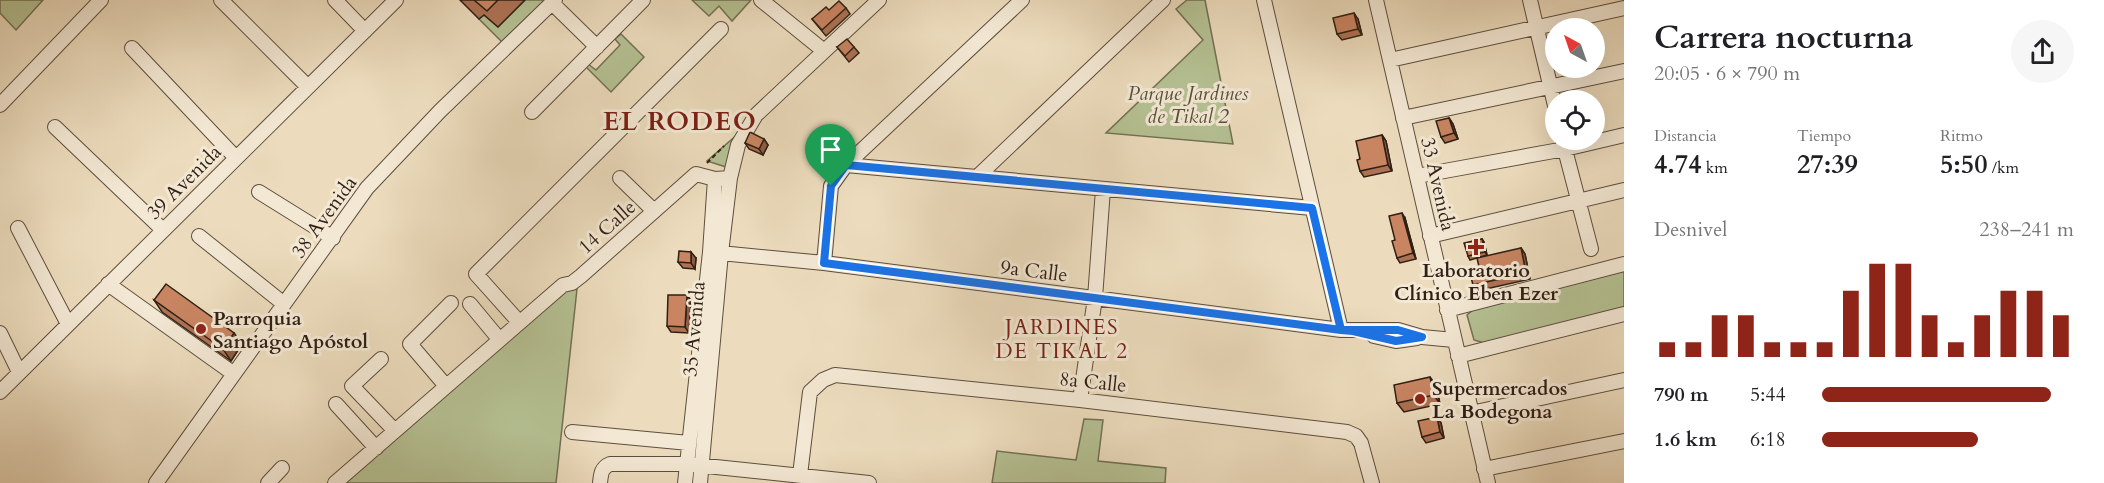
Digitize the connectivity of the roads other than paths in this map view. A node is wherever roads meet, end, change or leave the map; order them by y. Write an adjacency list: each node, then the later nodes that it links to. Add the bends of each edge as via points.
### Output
1 (101, 0): 26 (street)
2 (221, 0): 24 (street)
3 (335, 0): 17 (street)
4 (396, 0): 17 (street, 39 Avenida)
5 (643, 0): 18 (street)
6 (761, 0): 20 (street)
7 (879, 0): 20 (street)
8 (1022, 0): 35 (street)
9 (1163, 0): 37 (street)
10 (1264, 0): 45 (street)
11 (1530, 0): 15 (street)
12 (553, 1): 18 (street); 51 (street, 38 Avenida, via 368,188)
13 (1379, 1): 21 (street, 33 Avenida)
14 (1624, 8): 15 (street)
15 (1537, 26): 21 (street); 23 (street)
16 (721, 29): 63 (street, via 476,274)
17 (365, 30): 24 (street, 39 Avenida)
18 (597, 47): 27 (street)
19 (132, 48): 34 (street)
20 (824, 51): 39 (street, via 756,115 738,144)
21 (1390, 60): 28 (street, 33 Avenida)
22 (1624, 71): 23 (street)
23 (1550, 85): 25 (street); 28 (street)
24 (308, 87): 34 (street, 39 Avenida)
25 (1551, 90)
26 (0, 105)
27 (532, 112)
28 (1403, 118): 36 (street, 33 Avenida)
29 (55, 127): 48 (street)
30 (1624, 135): 31 (street)
31 (1605, 138)
32 (1545, 148): 36 (street)
33 (1565, 150): 44 (street)
34 (236, 158): 48 (street, 39 Avenida)
35 (846, 165): 37 (street); 54 (street, via 831,186)
36 (1416, 176): 50 (street, 33 Avenida)
37 (976, 177): 41 (street)
38 (620, 178): 46 (street)
39 (730, 178): 40 (street, 14 Calle); 53 (street, 35 Avenida)
40 (716, 179): 46 (street, 14 Calle, via 696,174); 53 (street, 35 Avenida)
41 (1103, 189): 45 (street); 57 (street)
42 (1624, 190): 44 (street)
43 (259, 192): 51 (street)
44 (1577, 201): 50 (street); 52 (street)
45 (1312, 208): 65 (street)
46 (654, 211): 63 (street, 14 Calle, via 581,276 563,285)
47 (18, 228): 64 (street)
48 (163, 230): 56 (street, 39 Avenida)
49 (199, 236): 59 (street)
50 (1430, 236): 61 (street, 33 Avenida)
51 (333, 238): 59 (street, 38 Avenida)
52 (1591, 249)
53 (715, 252): 54 (street, 9a Calle); 82 (street, 35 Avenida); 85 (street, 35 Avenida)
54 (824, 263): 57 (street, 9a Calle)
55 (1624, 264): 61 (street)
56 (108, 284): 64 (street, 39 Avenida); 72 (street)
57 (1095, 298): 65 (street, 9a Calle); 76 (street)
58 (451, 303): 74 (street, via 410,344)
59 (284, 304): 72 (street, 38 Avenida)
60 (470, 304): 67 (street)
61 (1448, 310): 68 (street, 33 Avenida)
62 (1624, 314): 69 (street)
63 (519, 322): 67 (street, 14 Calle)
64 (68, 324): 71 (street, 39 Avenida)
65 (1347, 330): 68 (street, 9a Calle, via 1398,330)
66 (0, 333): 71 (street)
67 (500, 339): 74 (street, 14 Calle)
68 (1455, 340): 69 (street, 33 Avenida)
69 (1458, 356): 78 (street, 33 Avenida)
70 (381, 359): 79 (street, via 352,386)
71 (19, 372): 75 (street, 39 Avenida)
72 (234, 374): 89 (street, 38 Avenida)
73 (1624, 380): 78 (street)
74 (446, 386): 79 (street, 14 Calle)
75 (0, 392)
76 (1080, 400): 87 (street, 8a Calle, via 835,375 810,392); 96 (street, 8a Calle, via 1347,432 1362,443)
77 (336, 404): 83 (street)
78 (1471, 413): 88 (street, 33 Avenida)
79 (395, 431): 83 (street, 14 Calle)
80 (572, 432): 82 (street)
81 (1624, 441): 88 (street)
82 (689, 443): 84 (street, 35 Avenida)
83 (376, 448): 91 (street, 14 Calle)
84 (687, 464): 85 (street); 92 (street, via 610,464 604,467); 93 (street, 35 Avenida)
85 (701, 465): 87 (street); 94 (street, 35 Avenida)
86 (282, 468): 90 (street)
87 (800, 475): 95 (street)
88 (1486, 476)
89 (156, 483)
90 (267, 483)
91 (335, 483)
92 (600, 483)
93 (685, 483)
94 (700, 483)
95 (869, 483)
96 (1372, 483)

